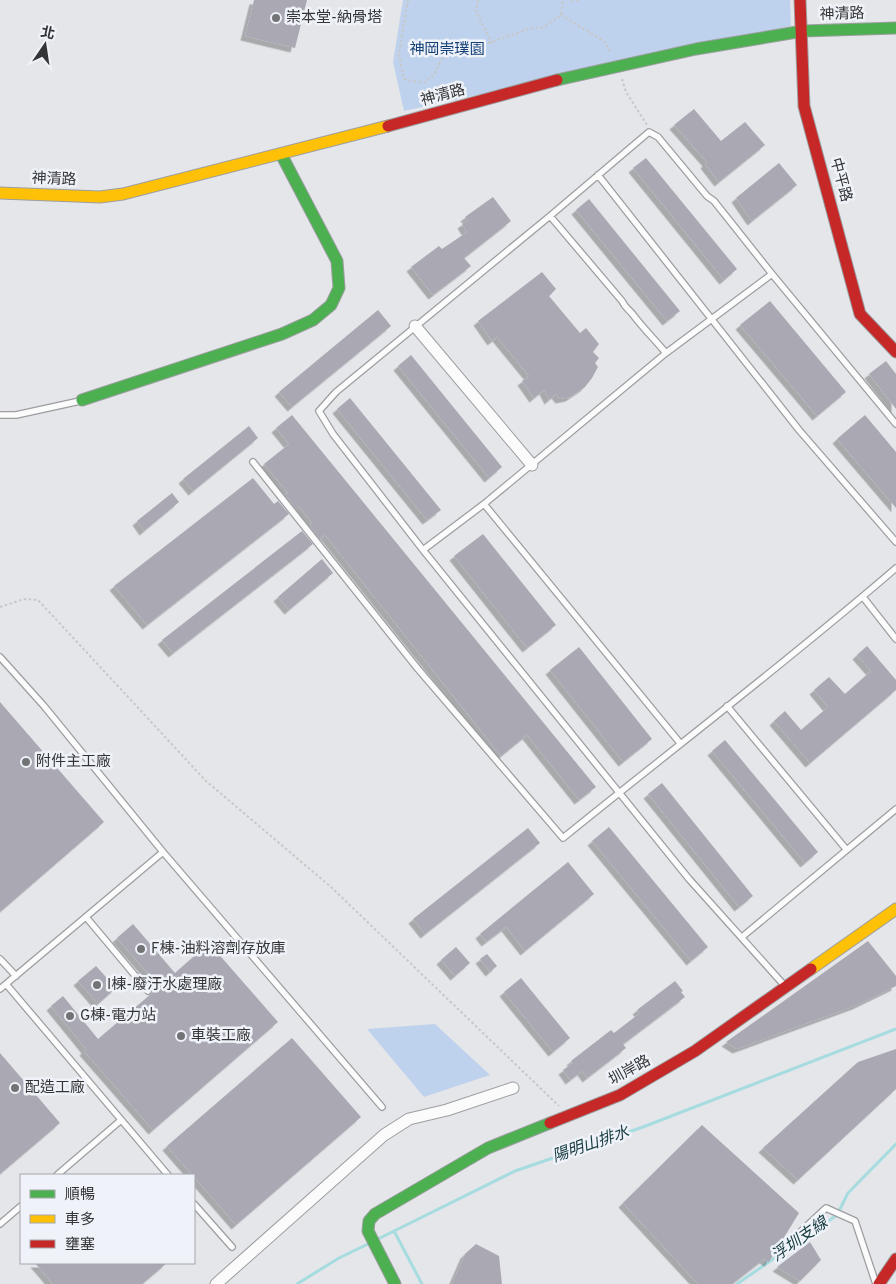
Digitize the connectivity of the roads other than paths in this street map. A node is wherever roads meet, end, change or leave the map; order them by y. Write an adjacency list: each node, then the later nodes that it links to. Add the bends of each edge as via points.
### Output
1 (800, 0): 3 (street, 中平路)
2 (896, 28): 3 (street, 神清路)
3 (803, 31): 4 (street, 神清路, via 617,65); 11 (street, 中平路, via 804,106 860,314)
4 (281, 154): 6 (street, 神清路, via 123,194 100,197); 13 (street, via 337,261 339,288 331,305 313,320 282,334)
5 (598, 175): 7 (lane); 8 (lane, via 649,132 658,137); 9 (lane)
6 (0, 193)
7 (550, 216): 10 (lane); 12 (lane, via 622,301 625,309 633,314 640,327 648,331)
8 (772, 274): 9 (lane); 15 (lane)
9 (712, 318): 12 (lane); 19 (lane, via 799,430)
10 (415, 326): 17 (street); 20 (lane, via 336,392 319,412)
11 (896, 352)
12 (666, 353): 17 (lane)
13 (82, 400): 14 (lane, via 16,415)
14 (0, 415)
15 (896, 424)
16 (253, 462): 27 (lane, via 418,669 563,838)
17 (532, 464): 18 (lane)
18 (484, 504): 20 (lane); 26 (lane)
19 (896, 542)
20 (423, 550): 27 (lane)
21 (896, 568): 22 (lane)
22 (863, 597): 23 (lane); 25 (lane)
23 (896, 638)
24 (0, 657): 30 (lane, via 44,706)
25 (727, 706): 26 (lane); 29 (lane)
26 (680, 743): 27 (lane)
27 (619, 793): 33 (lane, via 689,879)
28 (896, 809): 29 (lane)
29 (846, 849): 33 (lane)
30 (162, 852): 32 (lane); 41 (lane)
31 (896, 908): 37 (street, 圳岸路)
32 (86, 917): 35 (lane); 39 (lane)
33 (742, 937): 37 (lane)
34 (0, 959): 35 (lane)
35 (16, 976): 36 (lane)
36 (6, 984): 38 (lane); 42 (lane)
37 (785, 987): 52 (street, 圳岸路, via 695,1051 620,1095 496,1144 375,1214 368,1230)
38 (0, 989)
39 (148, 991)
40 (513, 1088): 51 (street, via 447,1110 410,1118 384,1135)
41 (382, 1107)
42 (120, 1121): 43 (lane); 44 (lane)
43 (58, 1174)
44 (167, 1174)
45 (195, 1205): 49 (lane)
46 (20, 1207): 47 (lane)
47 (0, 1224)
48 (796, 1236): 53 (lane, via 826,1208 855,1221)
49 (232, 1247)
50 (896, 1259): 53 (street)
51 (216, 1284)
52 (395, 1284)
53 (877, 1284)

